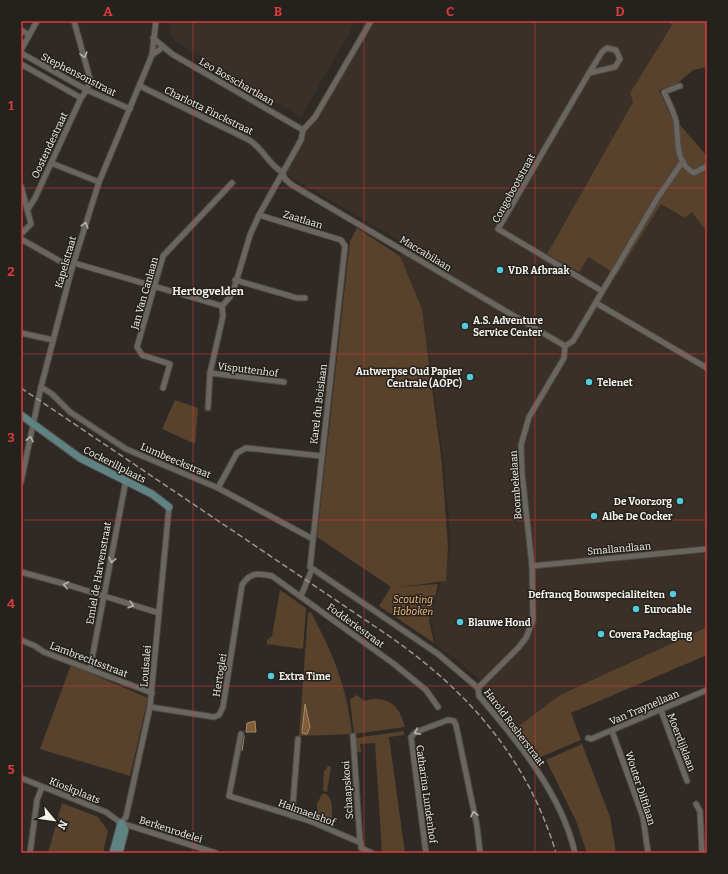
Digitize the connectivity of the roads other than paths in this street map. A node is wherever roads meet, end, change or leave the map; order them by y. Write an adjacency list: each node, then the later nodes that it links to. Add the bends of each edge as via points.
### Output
1 (37, 21): 6 (street)
2 (74, 21): 15 (street, one-way to 15, via 90,78)
3 (156, 21): 7 (street, Kapelstraat)
4 (371, 21): 18 (street, via 315,118)
5 (21, 30): 6 (street)
6 (29, 35): 9 (street)
7 (154, 38): 8 (street); 10 (street, Kapelstraat)
8 (163, 47): 10 (street); 18 (street, Leo Bosschartlaan)
9 (21, 52): 15 (street, Stephensonstraat)
10 (152, 55): 13 (street, Kapelstraat)
11 (21, 64): 16 (street, Stephensonstraat)
12 (589, 73): 12 (street, Congobootstraat, via 615,67 620,59 619,54 616,50 607,48); 34 (street, Congobootstraat, via 498,229)
13 (140, 86): 17 (street, Kapelstraat); 22 (street, Charlotta Finckstraat, via 257,144 275,168)
14 (680, 86): 19 (street, via 664,92 676,121 677,149)
15 (87, 90): 16 (street, Oostendestraat); 17 (street, Stephensonstraat)
16 (81, 98): 20 (street, Oostendestraat)
17 (130, 109): 23 (street, Kapelstraat)
18 (303, 130): 22 (street, via 301,140)
19 (683, 161): 21 (street, via 694,173); 34 (street, Boombekelaan, via 658,197)
20 (52, 162): 23 (street); 26 (street, Oostendestraat)
21 (707, 166)
22 (282, 172): 27 (street, via 279,182); 40 (street, Maccabilaan, via 292,185)
23 (99, 182): 31 (street, Kapelstraat, one-way to 23)
24 (232, 184): 33 (street, Jan Van Canlaan, via 168,249 163,256)
25 (21, 186): 26 (street)
26 (28, 209): 28 (street, via 31,224)
27 (259, 215): 30 (street, Zaatlaan); 32 (street)
28 (21, 234)
29 (21, 239): 31 (street)
30 (341, 240): 49 (street, Karel du Boislaan, via 345,246)
31 (73, 265): 33 (street); 39 (street, Kapelstraat)
32 (236, 280): 35 (street, via 297,298); 37 (street, via 230,297)
33 (154, 286): 37 (street); 45 (street, Jan Van Canlaan, via 137,347 142,355 170,364)
34 (602, 291): 36 (street, Boombekelaan)
35 (305, 298)
36 (596, 303): 40 (street, Boombekelaan, via 573,340); 41 (street)
37 (222, 306): 42 (street, via 223,316)
38 (21, 333): 39 (street)
39 (53, 340): 44 (street, Kapelstraat)
40 (565, 346): 57 (street, Boombekelaan, via 564,358 529,417 521,445)
41 (707, 368)
42 (210, 373): 43 (street, Visputtenhof); 46 (street)
43 (284, 382)
44 (40, 388): 48 (street, Kapelstraat); 53 (street, Lumbeeckstraat, via 52,394 70,412 126,448)
45 (163, 388)
46 (208, 408)
47 (21, 415): 48 (street, Cockerillplaats)
48 (34, 423): 50 (street, Kapelstraat, one-way to 48); 51 (street, Cockerillplaats, via 80,458)
49 (321, 456): 53 (street, via 246,448 237,453); 55 (street, Karel du Boislaan)
50 (24, 458): 52 (street, Kapelstraat)
51 (126, 480): 54 (street, Cockerillplaats); 61 (street, Emiel de Harvenstraat, one-way to 61)
52 (21, 482)
53 (218, 488): 55 (street, Lumbeeckstraat)
54 (169, 507): 63 (street, Louisalei)
55 (311, 538): 58 (street, Karel du Boislaan, via 309,564)
56 (707, 549): 57 (street, Smallandlaan)
57 (532, 566): 66 (street, Boombekelaan, via 534,610 528,634 518,648)
58 (312, 569): 62 (street); 66 (street, Harold Rosherstraat, via 438,654)
59 (21, 572): 61 (street, one-way to 59)
60 (255, 574): 62 (street, Fodderiestraat, via 272,576); 69 (street, Hertoglei, via 242,585 223,707 219,715 214,717)
61 (104, 596): 63 (street, one-way to 63); 65 (street, Emiel de Harvenstraat)
62 (301, 596): 70 (street, Fodderiestraat, via 409,676 426,690)
63 (159, 613): 68 (street, Louisalei)
64 (21, 640): 65 (street, Lambrechtsstraat, via 44,652)
65 (90, 669): 68 (street, Lambrechtsstraat)
66 (478, 688): 91 (street, Harold Rosherstraat, via 479,696 546,784 566,825)
67 (707, 690): 71 (street, Van Traynellaan)
68 (152, 693): 69 (street, Louisalei)
69 (150, 707): 82 (street, Louisalei, via 126,816)
70 (438, 707)
71 (661, 710): 72 (street, Van Traynellaan); 78 (street, Moerdijklaan)
72 (612, 731): 76 (street, Van Traynellaan, via 591,740); 92 (street, Wouter Dilftlaan, via 643,816)
73 (241, 734): 81 (street, Halmaelshof, via 229,796)
74 (353, 736): 83 (street, Schaapskooi)
75 (298, 738): 81 (street)
76 (588, 738)
77 (21, 778): 79 (street, Kioskplaats)
78 (687, 781)
79 (42, 786): 82 (street, Kioskplaats, via 106,812); 85 (street, via 37,800)
80 (696, 804): 93 (street, via 700,811)
81 (292, 816): 83 (street, Halmaelshof)
82 (121, 823): 86 (street); 87 (street, via 125,830); 88 (street, Berkenrodelei)
83 (360, 842): 84 (street, Halmaelshof, via 361,848)
84 (369, 852)
85 (30, 853)
86 (113, 853)
87 (119, 853)
88 (216, 853)
89 (426, 853): 90 (street, Catharina Lundenhof, one-way to 89, via 477,826 454,721 448,720 416,732 411,737)
90 (480, 853)
91 (575, 853)
92 (648, 853)
93 (702, 853)

